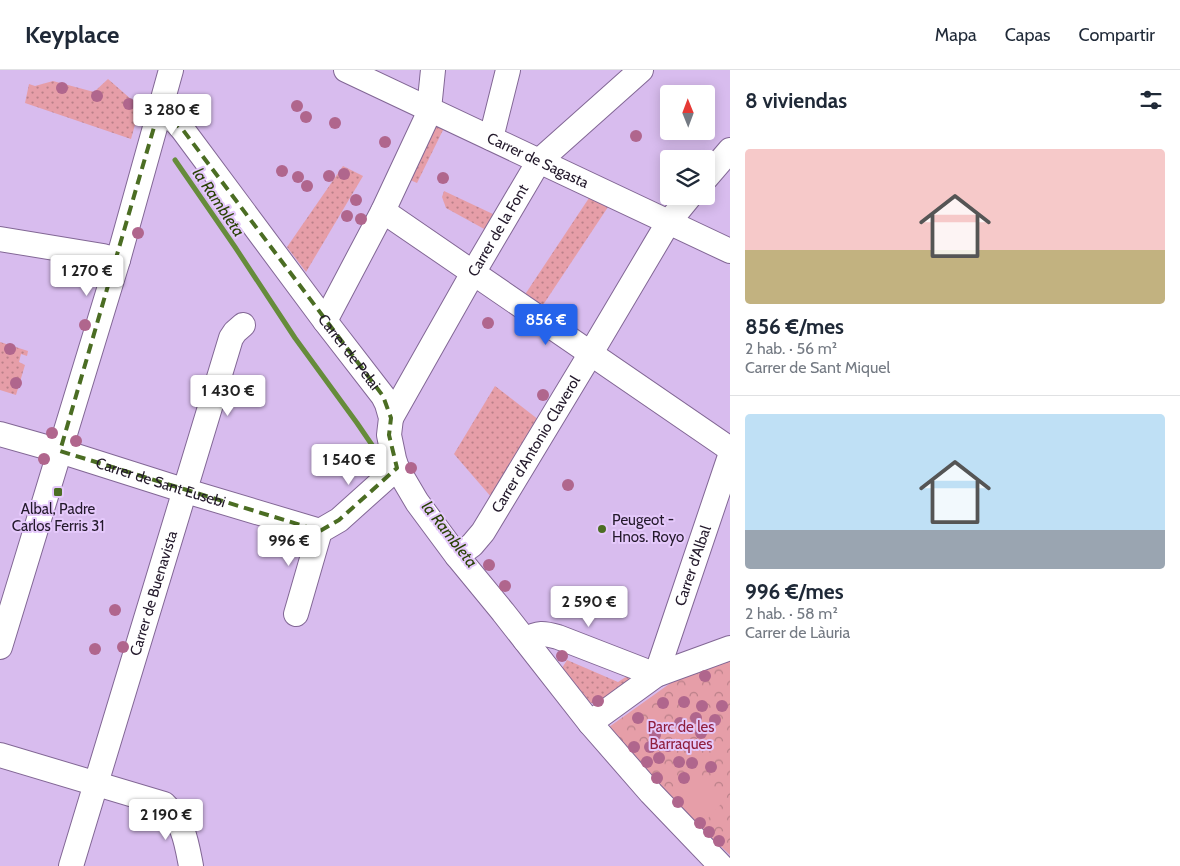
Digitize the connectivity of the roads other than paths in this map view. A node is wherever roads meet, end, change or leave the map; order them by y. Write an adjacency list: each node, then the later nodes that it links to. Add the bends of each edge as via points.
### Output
1 (171, 70): 7 (street)
2 (346, 70): 6 (street, Carrer de Sagasta)
3 (432, 70): 6 (street)
4 (508, 70): 8 (street)
5 (641, 70): 10 (street, Carrer de la Font)
6 (429, 109): 8 (street, Carrer de Sagasta); 13 (street)
7 (159, 110): 17 (street); 19 (street, Carrer de Pelai, via 178,124)
8 (491, 138): 10 (street, Carrer de Sagasta)
9 (730, 150): 11 (street)
10 (539, 161): 14 (street, Carrer de Sagasta); 18 (street, Carrer de la Font)
11 (715, 168)
12 (683, 205): 14 (street, Carrer d'Antonio Claverol)
13 (383, 211): 18 (street); 19 (street)
14 (668, 223): 16 (street, Carrer de Sagasta); 21 (street, Carrer d'Antonio Claverol)
15 (0, 239): 17 (street)
16 (730, 251)
17 (118, 260): 25 (street)
18 (474, 273): 21 (street); 22 (street, Carrer de la Font)
19 (325, 321): 22 (street, Carrer de Pelai, via 383,396)
20 (243, 325): 29 (street, Carrer de Buenavista, via 231,338)
21 (591, 354): 24 (street); 32 (street, Carrer d'Antonio Claverol, via 483,532)
22 (391, 418): 27 (street, Carrer de Pelai, via 389,435)
23 (0, 434): 25 (street, Carrer de Sant Eusebi)
24 (730, 449)
25 (60, 451): 29 (street, Carrer de Sant Eusebi); 35 (street)
26 (730, 456): 37 (street, Carrer d'Albal)
27 (397, 468): 28 (street); 30 (street, Carrer de Pelai)
28 (378, 486): 30 (street, via 393,485); 31 (street, via 339,520)
29 (186, 491): 31 (street, Carrer de Sant Eusebi); 40 (street, Carrer de Buenavista)
30 (411, 491): 32 (street, Carrer de Pelai)
31 (320, 531): 33 (street)
32 (457, 556): 34 (street, Carrer de Pelai)
33 (296, 614)
34 (525, 640): 37 (street, via 533,635 548,634); 38 (street, Carrer de Pelai)
35 (0, 647)
36 (730, 648): 37 (street)
37 (656, 675): 38 (street)
38 (590, 723): 43 (street, Carrer de Pelai)
39 (0, 755): 40 (street)
40 (96, 784): 41 (street, Carrer de Buenavista); 42 (street, via 164,804 180,822)
41 (71, 866)
42 (191, 866)
43 (721, 866)

